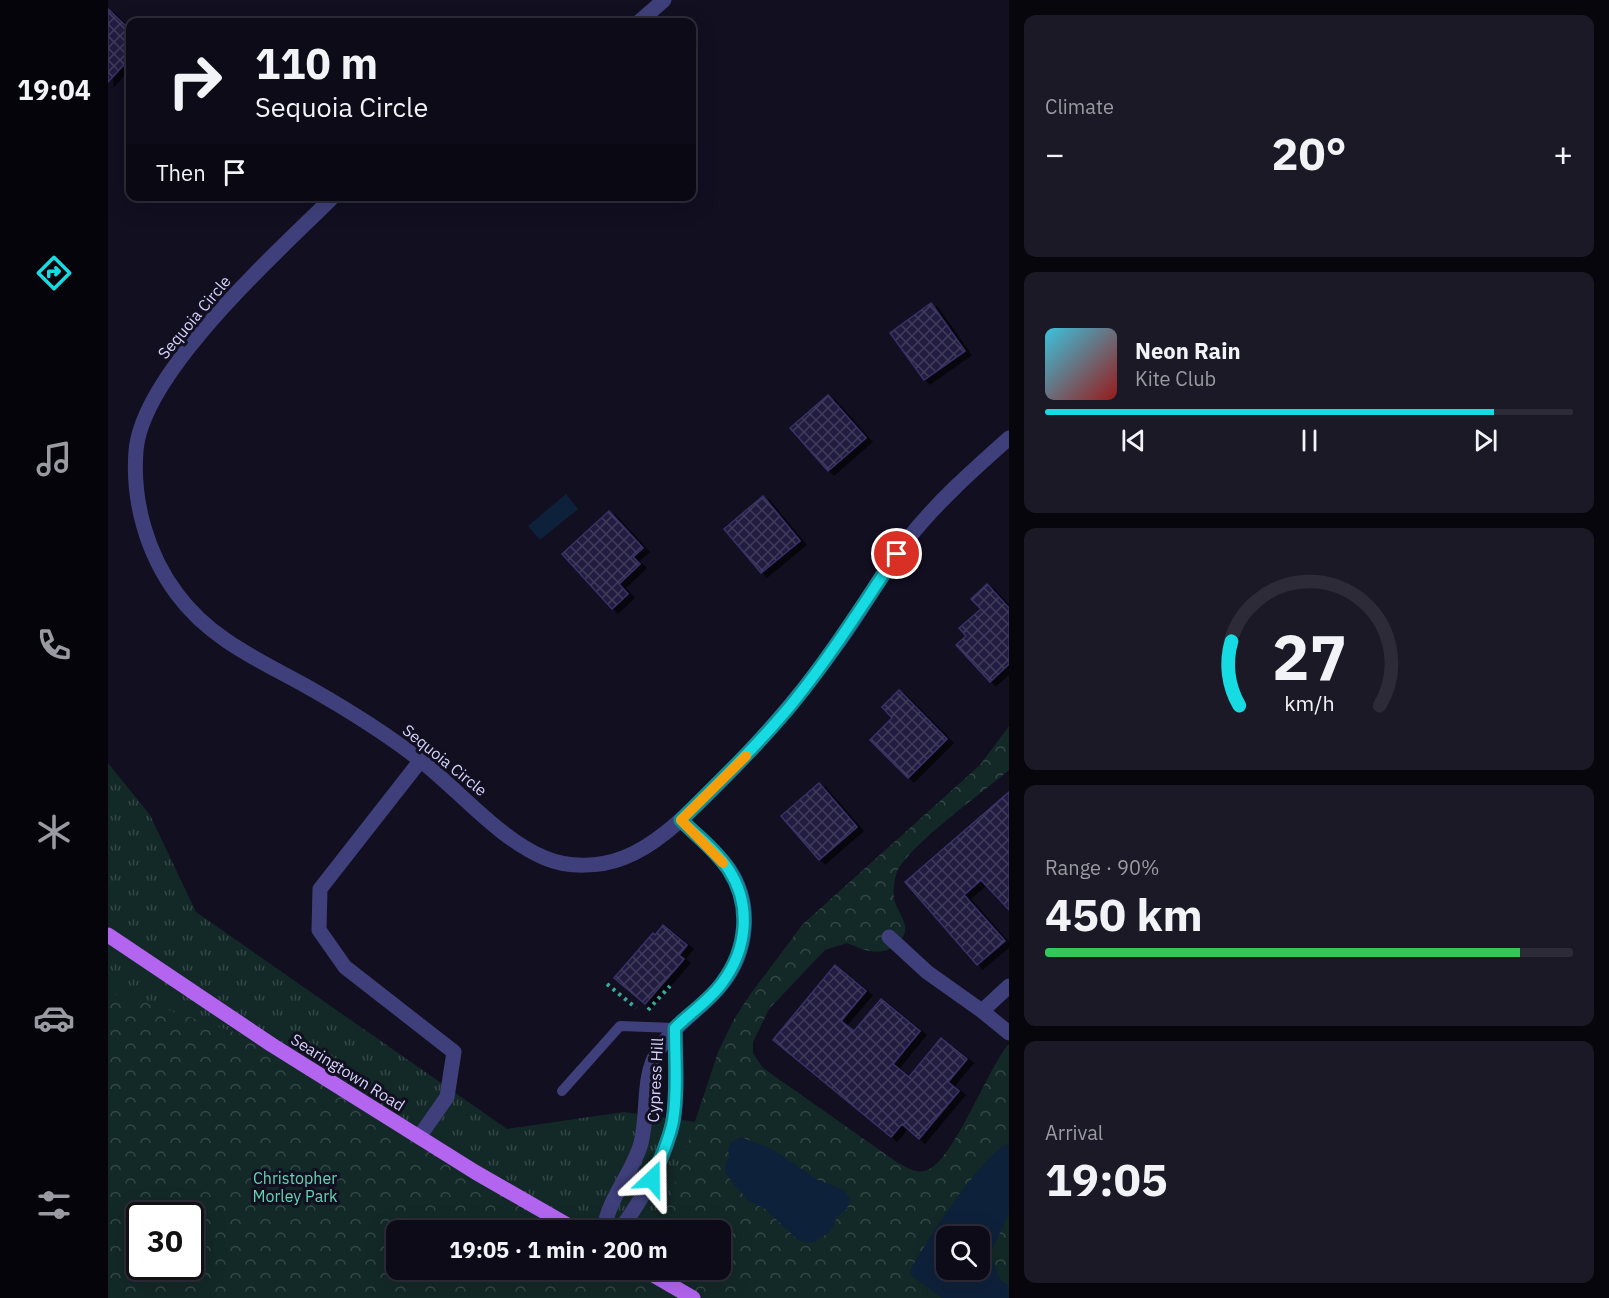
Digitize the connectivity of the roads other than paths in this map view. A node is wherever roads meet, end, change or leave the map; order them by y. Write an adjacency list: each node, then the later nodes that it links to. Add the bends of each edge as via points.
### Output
1 (664, 0): 2 (street)
2 (644, 18)
3 (329, 201): 5 (street, Sequoia Circle, via 182,356 146,412 136,448 136,487 156,561 178,596 216,634 260,663 338,704)
4 (1009, 438): 6 (street, Sequoia Circle, via 946,495 908,539 795,700 753,749)
5 (421, 760): 6 (street, Sequoia Circle, via 509,836 548,860 610,863 642,849); 14 (street, via 320,889 319,930 345,967 454,1052 447,1097)
6 (681, 820): 11 (street, Cypress Hill, via 729,869 741,897 745,923 736,961 722,984)
7 (108, 935): 14 (main road, Searingtown Road)
8 (889, 937): 10 (street, via 927,972)
9 (1009, 986): 10 (street)
10 (982, 1011): 12 (street)
11 (675, 1028): 13 (lane, via 620,1026); 16 (street, Cypress Hill, via 651,1066 641,1143); 17 (street, Cypress Hill, via 673,1121 647,1190)
12 (1009, 1034)
13 (562, 1091)
14 (419, 1137): 15 (main road, Searingtown Road)
15 (559, 1220)
16 (605, 1220)
17 (627, 1220)
18 (662, 1280): 19 (main road)
19 (693, 1298)

